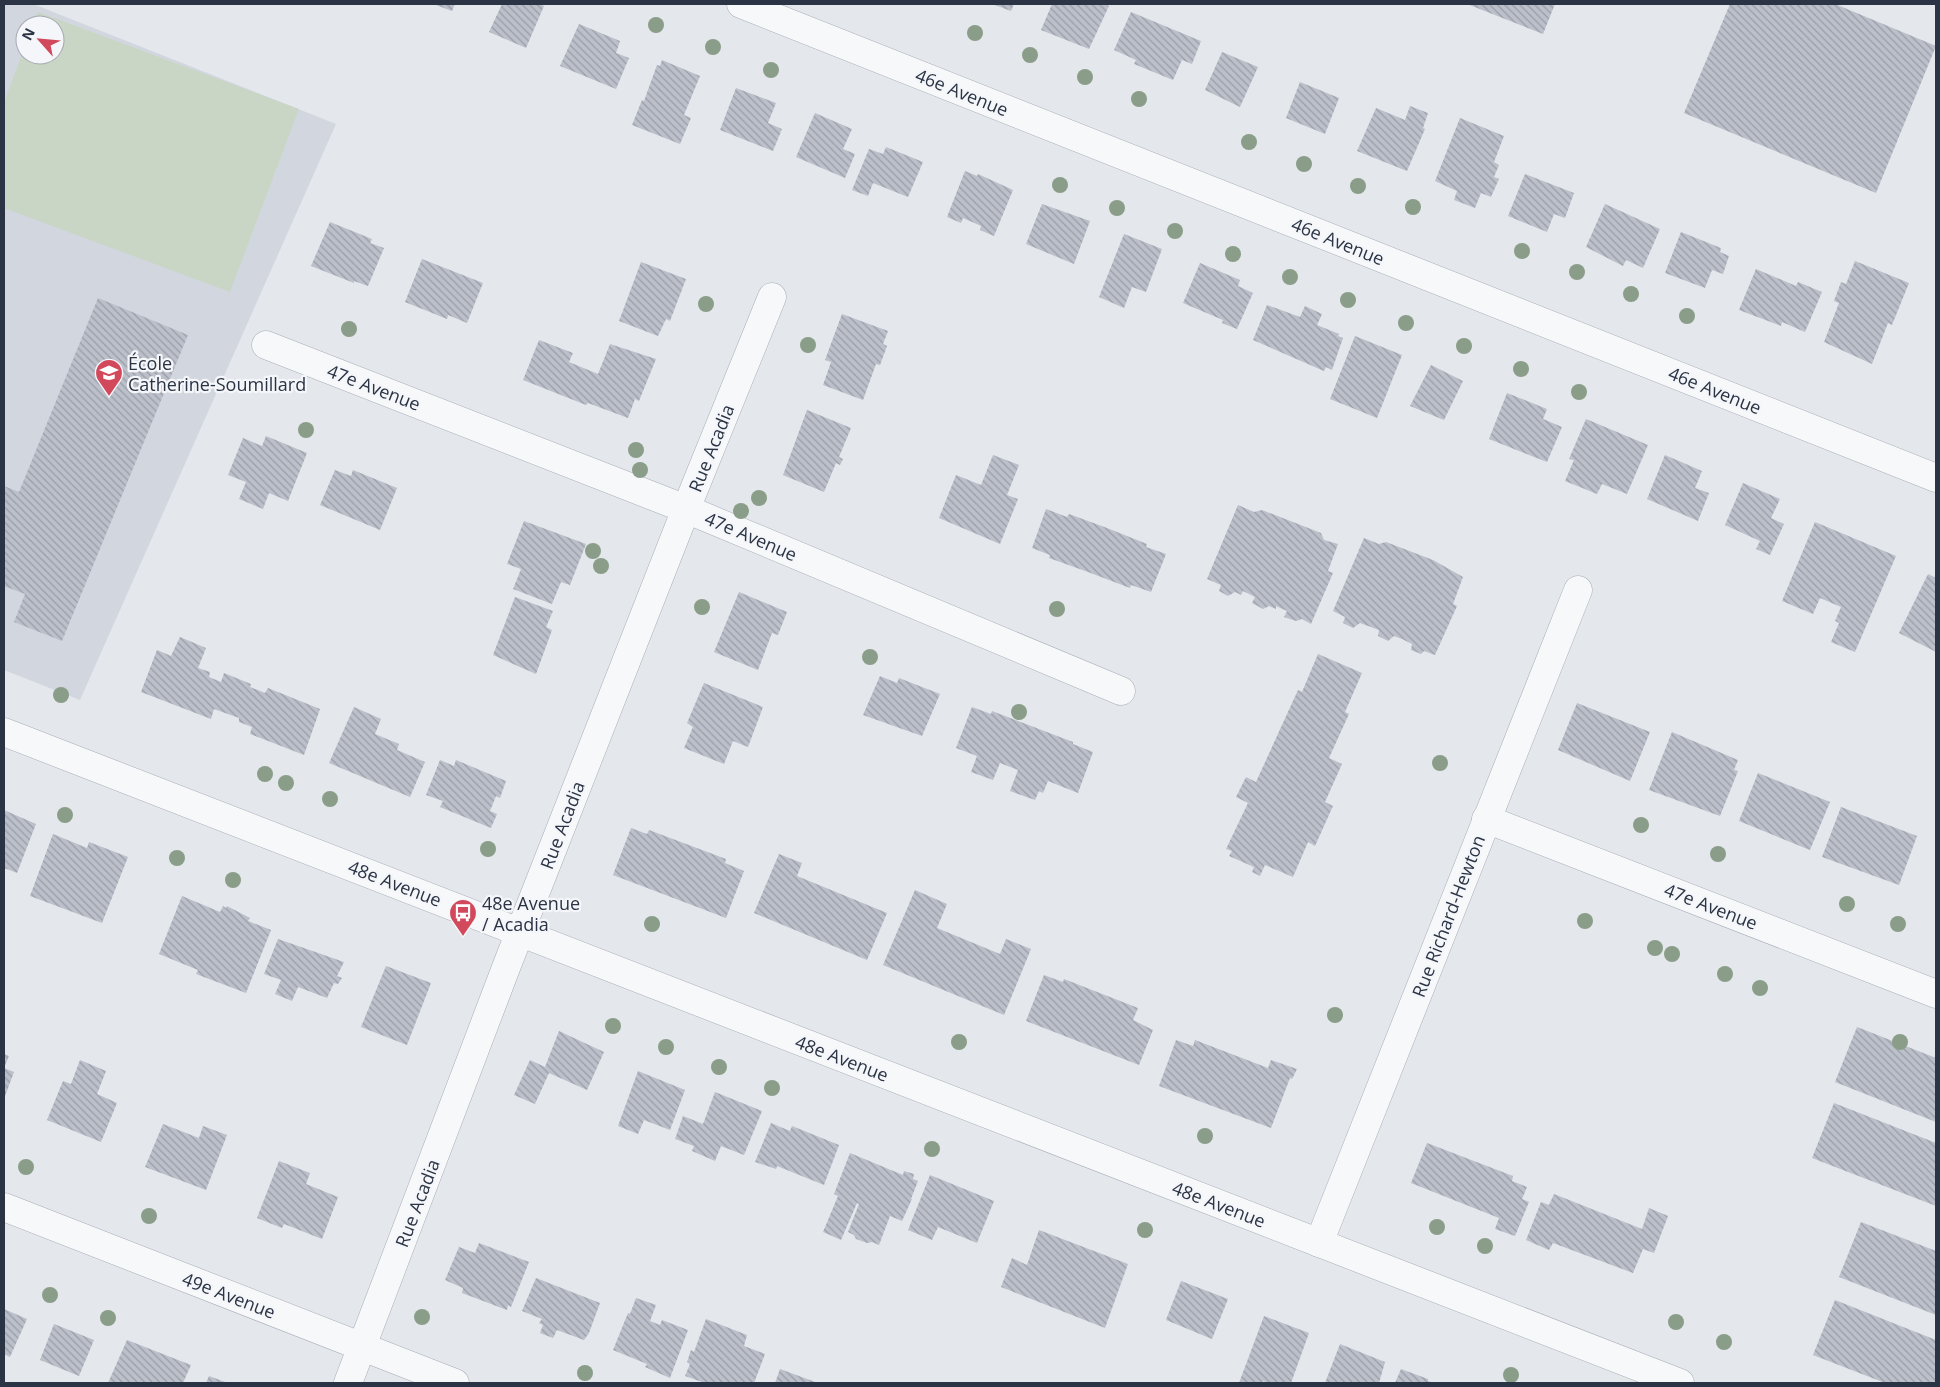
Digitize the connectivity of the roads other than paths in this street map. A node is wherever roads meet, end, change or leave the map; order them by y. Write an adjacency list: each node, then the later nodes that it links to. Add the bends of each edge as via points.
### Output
1 (741, 4): 4 (street, 46e Avenue)
2 (772, 297): 5 (street, Rue Acadia)
3 (266, 345): 5 (street, 47e Avenue)
4 (1936, 478)
5 (686, 509): 7 (street, 47e Avenue); 10 (street, Rue Acadia)
6 (1578, 590): 9 (street, Rue Richard-Hewton)
7 (1121, 691)
8 (4, 732): 10 (street, 48e Avenue)
9 (1486, 819): 11 (street, 47e Avenue); 13 (street, Rue Richard-Hewton)
10 (520, 934): 13 (street, 48e Avenue); 14 (street, Rue Acadia)
11 (1936, 994)
12 (4, 1207): 14 (street, 49e Avenue)
13 (1319, 1243): 17 (street, 48e Avenue)
14 (362, 1347): 15 (street, Rue Acadia); 16 (street, 49e Avenue)
15 (348, 1383)
16 (455, 1383)
17 (1680, 1383)

